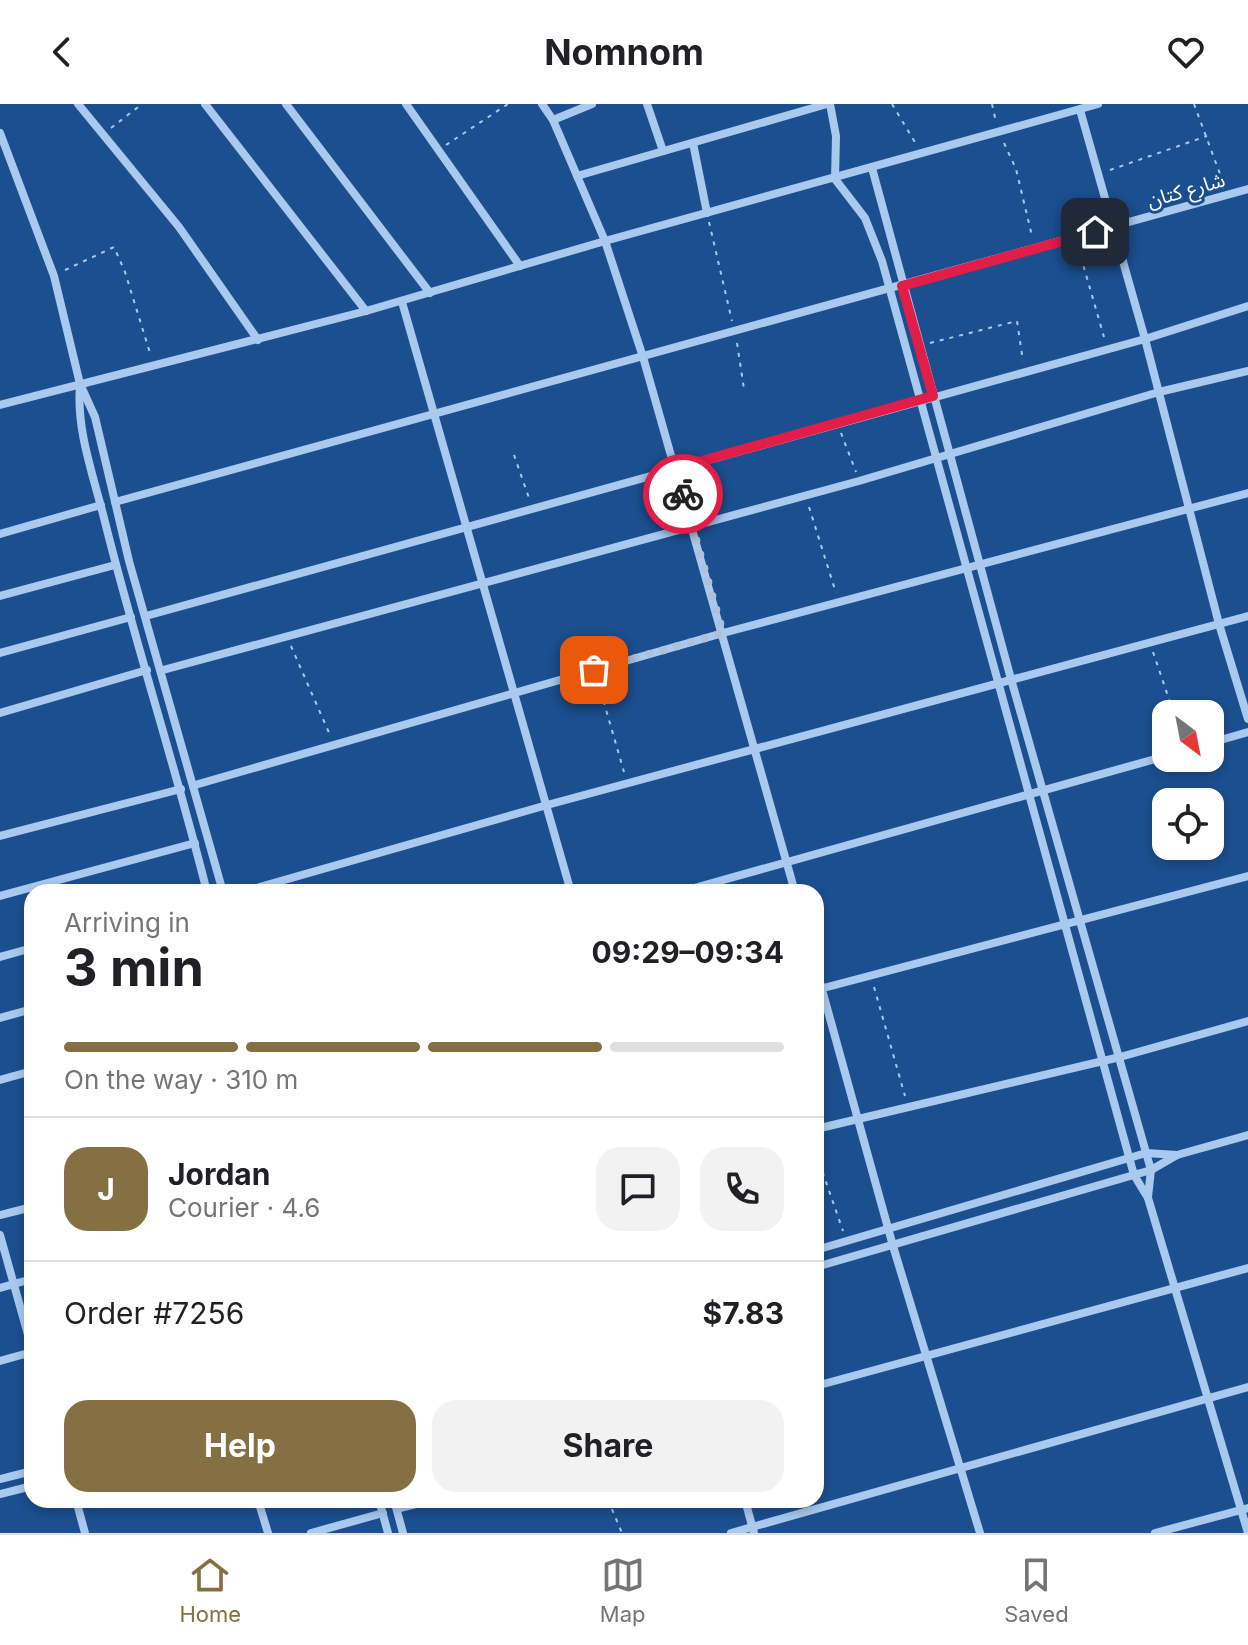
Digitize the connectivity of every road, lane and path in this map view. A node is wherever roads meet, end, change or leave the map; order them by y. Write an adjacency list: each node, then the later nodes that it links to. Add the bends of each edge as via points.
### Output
1 (78, 104): 21 (street)
2 (142, 104): 21 (path)
3 (205, 104): 45 (street)
4 (286, 104): 42 (street)
5 (406, 104): 24 (street)
6 (508, 104): 24 (path)
7 (542, 104): 18 (street)
8 (592, 104): 18 (street)
9 (647, 104): 25 (street)
10 (828, 104): 23 (street); 30 (street, via 836,136)
11 (892, 104): 26 (path)
12 (992, 104): 20 (path)
13 (1059, 104): 17 (street)
14 (1098, 104): 16 (street)
15 (1194, 104): 22 (path)
16 (1080, 110): 17 (street); 28 (street)
17 (1062, 115): 20 (street)
18 (553, 120): 29 (street)
19 (0, 133): 39 (street)
20 (999, 133): 26 (street); 37 (path, via 1016,169)
21 (104, 134): 48 (street, via 179,227)
22 (1207, 136): 28 (path); 32 (path)
23 (693, 143): 25 (street); 33 (street)
24 (438, 150): 38 (street)
25 (663, 151): 29 (street)
26 (922, 154): 27 (street)
27 (872, 168): 30 (street); 40 (street)
28 (1098, 174): 34 (street)
29 (577, 176): 36 (street)
30 (835, 179): 33 (street); 41 (street, via 865,218)
31 (1248, 189): 32 (street, شارع كتان)
32 (1228, 195): 34 (street, شارع كتان)
33 (707, 213): 36 (street); 46 (path)
34 (1115, 227): 35 (street, شارع كتان); 47 (street)
35 (1075, 238): 37 (street, شارع كتان); 50 (path)
36 (605, 241): 38 (street); 51 (street)
37 (1035, 249): 40 (street, شارع كتان)
38 (520, 266): 42 (street)
39 (54, 276): 52 (path, via 114,247); 55 (street)
40 (902, 286): 41 (street, شارع كتان); 49 (street)
41 (889, 289): 46 (street, شارع كتان); 59 (street)
42 (430, 293): 43 (street)
43 (402, 302): 45 (street); 61 (street)
44 (1248, 306): 47 (street)
45 (366, 311): 48 (street)
46 (735, 330): 51 (street, شارع كتان); 56 (path)
47 (1145, 339): 50 (street); 57 (street)
48 (258, 340): 52 (street)
49 (919, 345): 54 (path, via 1017,321); 58 (street)
50 (1108, 350): 54 (street)
51 (643, 357): 61 (street, شارع كتان); 66 (street)
52 (154, 366): 55 (street)
53 (1248, 371): 57 (street)
54 (1025, 374): 58 (street)
55 (80, 384): 60 (street); 70 (street, via 95,417); 71 (street, via 80,419)
56 (744, 389)
57 (1159, 392): 63 (street); 73 (street)
58 (933, 396): 59 (street); 63 (street)
59 (920, 399): 62 (street); 65 (street)
60 (0, 405)
61 (433, 415): 70 (street, شارع كتان); 75 (street)
62 (837, 423): 66 (street); 67 (path)
63 (949, 453): 65 (street); 78 (street)
64 (514, 455): 72 (path)
65 (935, 457): 67 (street); 79 (street)
66 (677, 468): 72 (street); 74 (street)
67 (859, 481): 69 (street)
68 (1248, 493): 73 (street)
69 (805, 494): 74 (street); 82 (path)
70 (115, 502): 83 (street)
71 (101, 505): 76 (street); 77 (street)
72 (531, 507): 75 (street)
73 (1190, 508): 78 (street); 86 (street)
74 (691, 524): 80 (street); 87 (street)
75 (466, 526): 80 (street); 83 (street)
76 (0, 534)
77 (115, 565): 81 (street); 85 (street)
78 (980, 566): 79 (street); 94 (street)
79 (965, 569): 82 (street); 95 (street)
80 (483, 583): 88 (street); 96 (street)
81 (0, 596)
82 (839, 603): 87 (street)
83 (146, 616): 92 (street)
84 (1248, 616): 86 (street)
85 (131, 617): 90 (street); 91 (street)
86 (1219, 624): 89 (street); 101 (street)
87 (723, 633): 93 (street); 105 (street)
88 (288, 638): 92 (street); 104 (path)
89 (1150, 644): 94 (street); 97 (path)
90 (0, 653)
91 (147, 670): 98 (street); 100 (street)
92 (163, 670): 99 (street)
93 (594, 670): 96 (street); 107 (path)
94 (1011, 679): 95 (street); 110 (street)
95 (998, 683): 105 (street); 111 (street)
96 (514, 696): 104 (street); 112 (street)
97 (1169, 700)
98 (0, 713)
99 (175, 713): 100 (street); 108 (street)
100 (161, 716): 109 (street)
101 (1248, 719)
102 (1248, 732): 103 (street)
103 (1224, 739)
104 (334, 744): 108 (street)
105 (756, 751): 107 (street); 115 (street)
106 (1152, 760): 110 (street)
107 (627, 784): 112 (street)
108 (195, 785): 119 (street)
109 (181, 789): 113 (street); 114 (street)
110 (1043, 790): 111 (street); 126 (street)
111 (1028, 794): 115 (street); 127 (street)
112 (547, 805): 120 (street); 121 (street)
113 (0, 836)
114 (195, 843): 117 (street); 118 (street)
115 (787, 864): 122 (street); 123 (street)
116 (1248, 876): 126 (street)
117 (44, 884)
118 (205, 884)
119 (221, 884)
120 (270, 884)
121 (569, 884)
122 (711, 884)
123 (793, 884)
124 (24, 889): 125 (street)
125 (0, 896)
126 (1080, 921): 127 (street); 136 (street)
127 (1067, 925): 130 (street); 137 (street)
128 (24, 950): 129 (street)
129 (0, 957)
130 (870, 974): 131 (street); 140 (path)
131 (824, 988)
132 (824, 1006): 141 (street)
133 (24, 1011): 134 (street)
134 (0, 1018)
135 (1248, 1021): 136 (street)
136 (1120, 1057): 137 (street); 144 (street)
137 (1105, 1060): 140 (street); 146 (street)
138 (24, 1073): 139 (street)
139 (0, 1080)
140 (908, 1107): 141 (street)
141 (858, 1118): 142 (street); 153 (street)
142 (824, 1127)
143 (1248, 1135): 145 (street)
144 (1146, 1153): 145 (street); 146 (street); 147 (street)
145 (1177, 1155): 147 (street)
146 (1130, 1158): 148 (street); 153 (street)
147 (1151, 1170): 148 (street); 150 (street)
148 (1134, 1175): 150 (street); 156 (street)
149 (824, 1177): 155 (path)
150 (1148, 1198): 162 (street)
151 (24, 1209): 152 (street)
152 (0, 1215)
153 (889, 1231): 155 (street); 156 (street)
154 (0, 1235): 161 (street)
155 (846, 1242): 157 (street)
156 (893, 1246): 158 (street); 166 (street)
157 (824, 1248)
158 (824, 1265)
159 (1248, 1268): 162 (street)
160 (24, 1281): 161 (street)
161 (14, 1284): 163 (street); 164 (street)
162 (1174, 1287): 166 (street); 170 (street)
163 (0, 1288)
164 (24, 1321)
165 (24, 1353): 167 (street)
166 (926, 1356): 168 (street); 171 (street)
167 (0, 1361)
168 (824, 1384)
169 (1248, 1387): 170 (street)
170 (1209, 1397): 171 (street); 182 (street)
171 (962, 1470): 184 (street); 192 (street)
172 (24, 1473): 173 (street)
173 (0, 1479)
174 (24, 1488): 175 (street)
175 (0, 1494)
176 (78, 1508): 185 (street)
177 (260, 1508): 186 (street)
178 (381, 1508): 183 (street)
179 (397, 1508): 189 (street)
180 (611, 1508): 190 (path)
181 (747, 1508): 184 (street)
182 (1245, 1508): 193 (street); 194 (street)
183 (383, 1513): 187 (street); 188 (street)
184 (753, 1530): 191 (street)
185 (85, 1533)
186 (268, 1533)
187 (311, 1533)
188 (388, 1533)
189 (403, 1533)
190 (622, 1533)
191 (731, 1533)
192 (980, 1533)
193 (1155, 1533)
194 (1248, 1533)

